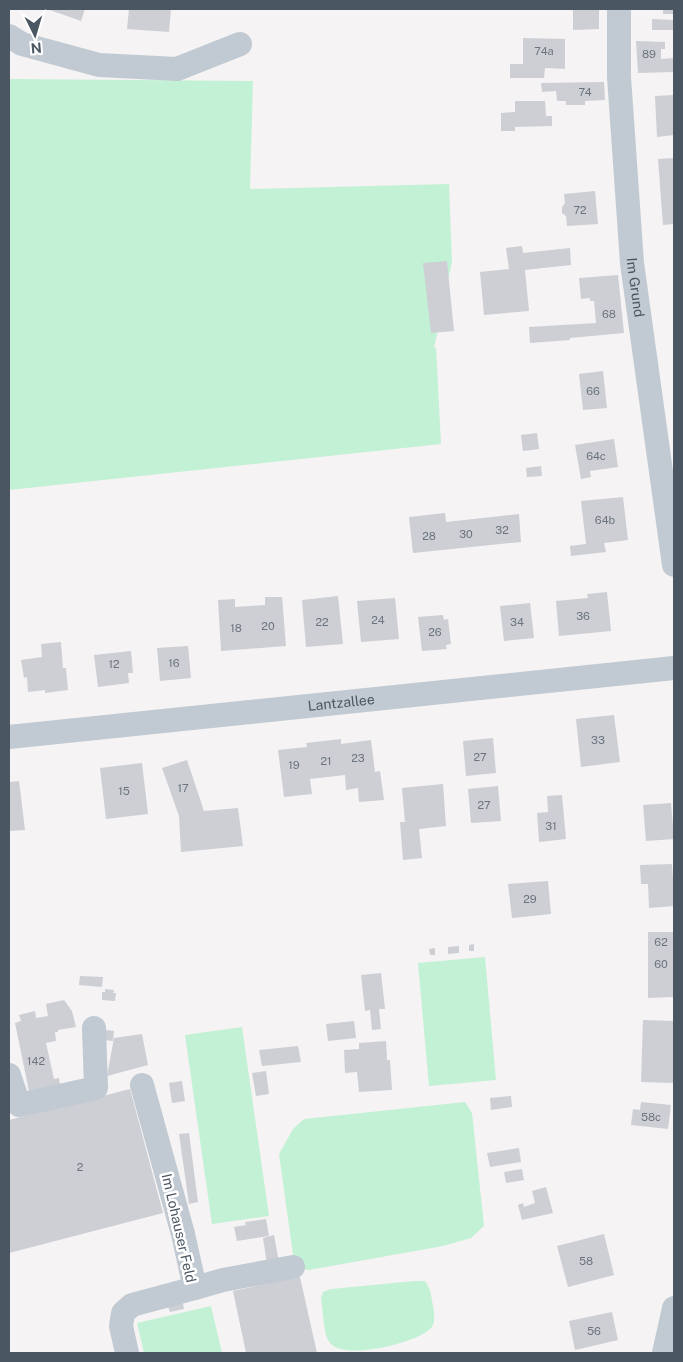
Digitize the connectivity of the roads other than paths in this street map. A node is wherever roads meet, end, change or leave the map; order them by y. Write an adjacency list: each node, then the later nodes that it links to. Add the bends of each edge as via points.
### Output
1 (619, 9): 4 (street, Im Grund, via 619,77 632,264)
2 (9, 36): 3 (street, via 22,44 99,65 177,69)
3 (240, 44)
4 (674, 565)
5 (674, 668): 6 (street, Lantzallee)
6 (9, 737)
7 (94, 1028): 8 (street, via 96,1088 19,1105)
8 (9, 1075)
9 (142, 1084): 11 (street, Im Lohauser Feld)
10 (293, 1267): 11 (street)
11 (195, 1288): 13 (street, Im Lohauser Feld, via 132,1305 122,1313 121,1326)
12 (674, 1308): 14 (street)
13 (127, 1353)
14 (664, 1353)

